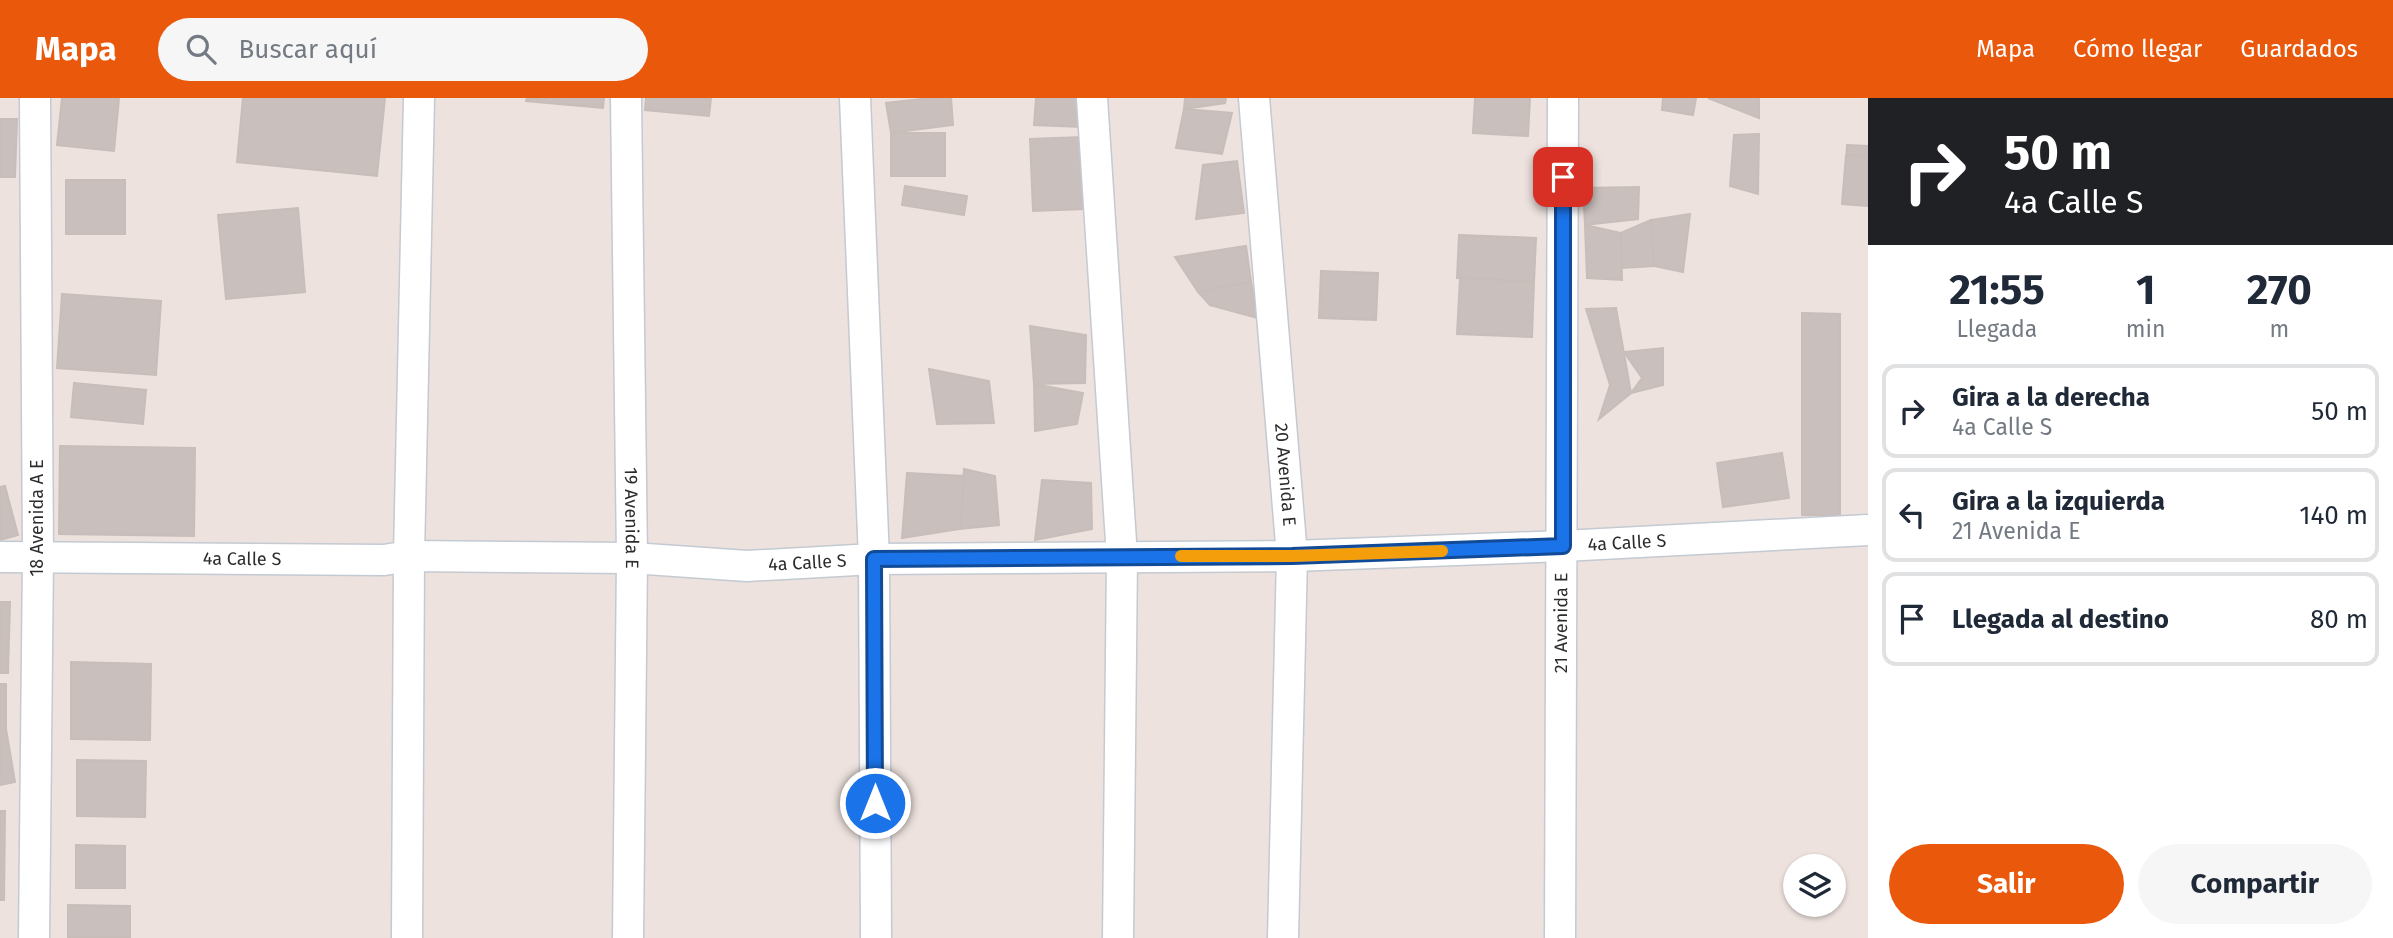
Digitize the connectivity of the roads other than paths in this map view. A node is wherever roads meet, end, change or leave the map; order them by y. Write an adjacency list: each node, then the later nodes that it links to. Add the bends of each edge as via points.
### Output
1 (35, 98): 13 (street, 18 Avenida A E)
2 (419, 98): 10 (street)
3 (626, 98): 15 (street, 19 Avenida E)
4 (855, 98): 16 (street)
5 (1092, 98): 14 (street)
6 (1254, 98): 11 (street, 20 Avenida E)
7 (1563, 98): 9 (street, 21 Avenida E)
8 (1868, 530): 9 (street, 4a Calle S)
9 (1563, 546): 11 (street, 4a Calle S); 23 (street, 21 Avenida E)
10 (409, 556): 13 (street, 4a Calle S, via 384,560); 15 (street, 4a Calle S); 18 (street)
11 (1292, 556): 14 (street, 4a Calle S); 22 (street, 20 Avenida E)
12 (0, 557): 13 (street, 4a Calle S)
13 (38, 557): 17 (street, 18 Avenida A E)
14 (1122, 557): 16 (street, 4a Calle S); 21 (street)
15 (632, 558): 16 (street, 4a Calle S, via 747,566); 19 (street, 19 Avenida E)
16 (874, 559): 20 (street)
17 (34, 938)
18 (407, 938)
19 (628, 938)
20 (876, 938)
21 (1118, 938)
22 (1283, 938)
23 (1560, 938)

